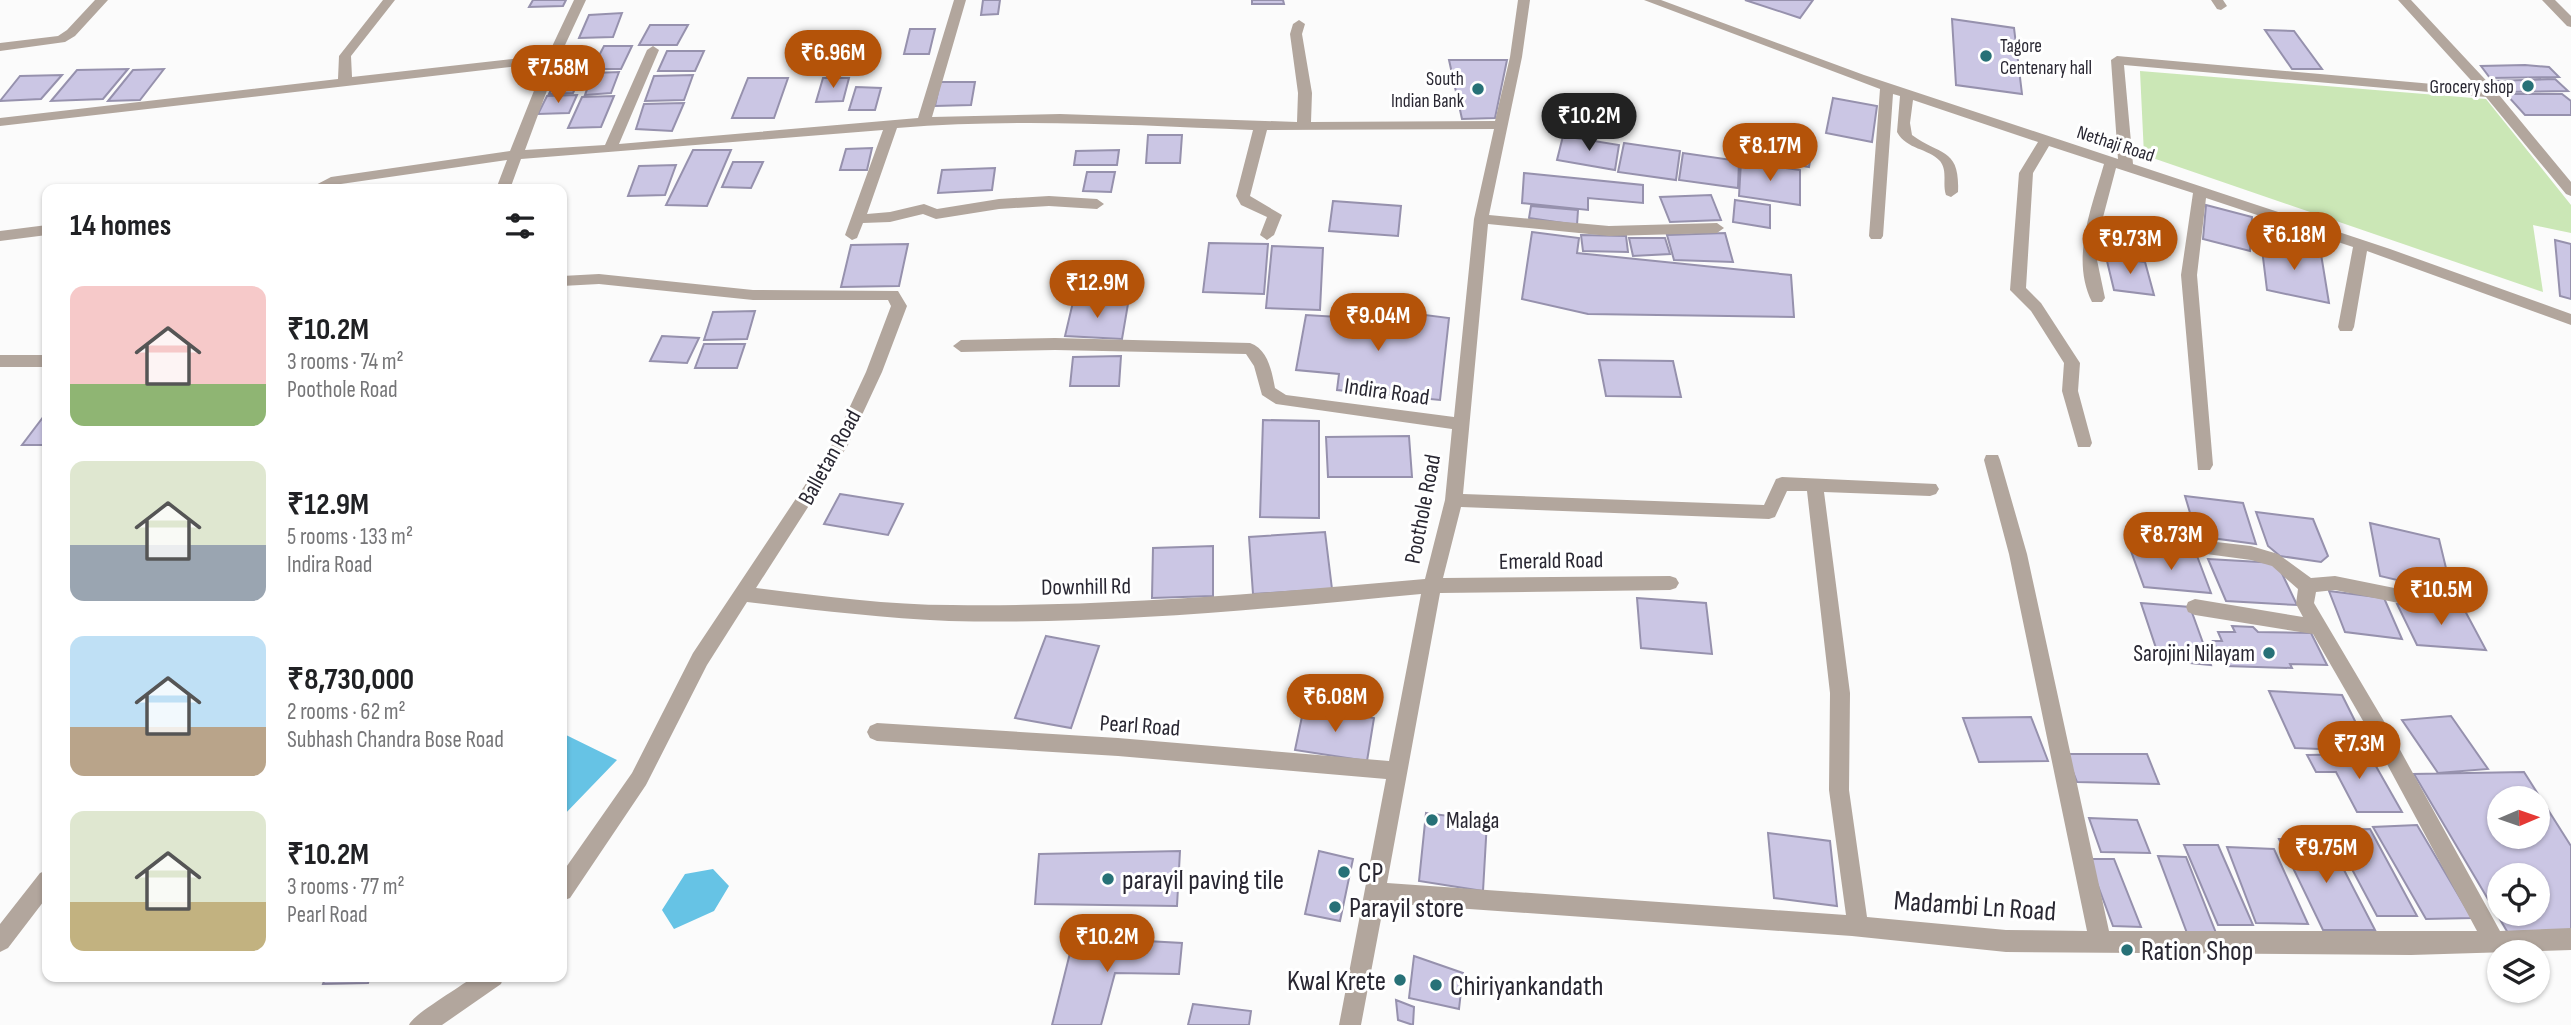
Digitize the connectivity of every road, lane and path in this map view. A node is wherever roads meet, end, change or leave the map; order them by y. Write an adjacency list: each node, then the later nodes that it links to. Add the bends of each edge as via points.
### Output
1 (102, 0): 11 (street, via 61,39)
2 (389, 0): 14 (street, via 345,56)
3 (580, 0): 13 (street)
4 (960, 0): 19 (street)
5 (1524, 0): 20 (street, Poothole Road)
6 (1650, 0): 15 (street, Nethaji Road)
7 (2404, 0): 16 (street)
8 (2548, 0): 9 (street)
9 (2571, 23)
10 (1299, 24): 23 (street)
11 (0, 47)
12 (653, 50): 25 (street)
13 (552, 58): 14 (street); 26 (street)
14 (345, 83): 18 (street)
15 (1887, 87): 17 (street, Nethaji Road); 41 (street)
16 (2490, 93): 27 (street, via 2117,60); 30 (street)
17 (1907, 94): 24 (street, Nethaji Road); 31 (street, via 1902,132 1914,144 1945,158 1952,172)
18 (0, 122)
19 (924, 122): 21 (street); 22 (street, via 1047,118)
20 (1500, 125): 23 (street); 35 (street, Poothole Road)
21 (891, 126): 25 (street); 34 (street)
22 (1261, 126): 23 (street); 39 (street, via 1242,196 1245,202 1275,215)
23 (1304, 126)
24 (2046, 140): 27 (street, Nethaji Road); 51 (street, via 2026,173 2018,290 2036,307 2072,363 2070,391)
25 (610, 149): 26 (street)
26 (514, 155): 28 (street); 29 (street)
27 (2118, 164): 32 (street, Nethaji Road); 44 (street, via 2090,240)
28 (325, 184)
29 (505, 184)
30 (2571, 191)
31 (1951, 192)
32 (2200, 192): 42 (street, Nethaji Road); 53 (street, via 2189,275)
33 (1097, 204): 34 (street, via 1024,203 936,214 924,209)
34 (859, 219): 38 (street)
35 (1481, 219): 36 (street, via 1609,231); 50 (street, Poothole Road)
36 (1717, 228)
37 (42, 231): 40 (street)
38 (852, 235)
39 (1267, 235)
40 (0, 236)
41 (1876, 236)
42 (2361, 244): 45 (street, Nethaji Road); 46 (street)
43 (567, 281): 61 (street, Balletan Road, via 599,279 753,295 893,295 899,306 840,445)
44 (2097, 298)
45 (2571, 320)
46 (2346, 327)
47 (961, 346): 50 (street, Indira Road, via 1250,349 1262,365 1269,391 1282,400)
48 (0, 361): 49 (street)
49 (42, 361)
50 (1461, 424): 56 (street, Poothole Road)
51 (2084, 443)
52 (1992, 460): 75 (street, via 2018,554)
53 (2204, 465)
54 (1815, 485): 55 (street); 56 (street, via 1782,484 1769,512); 70 (street, via 1840,693 1839,790)
55 (1930, 489)
56 (1454, 500): 59 (street, Poothole Road)
57 (2190, 547): 60 (street, via 2251,553 2278,561)
58 (1670, 583): 59 (street, Emerald Road)
59 (1432, 586): 61 (street, Downhill Rd, via 1073,612 872,609); 66 (street, Poothole Road)
60 (2308, 586): 62 (street, via 2335,583); 64 (street, via 2305,604)
61 (742, 594): 67 (street, Balletan Road, via 700,659 639,779)
62 (2423, 600)
63 (2194, 607): 64 (street)
64 (2319, 627): 73 (street)
65 (877, 732): 66 (street, Pearl Road)
66 (1399, 771): 69 (street, Poothole Road)
67 (567, 884)
68 (42, 886): 74 (street)
69 (1376, 892): 70 (street, Madambi Ln Road); 78 (street, Poothole Road)
70 (1858, 927): 75 (street, Madambi Ln Road, via 2006,941)
71 (2571, 939): 73 (street, Madambi Ln Road)
72 (2487, 940): 75 (street, Madambi Ln Road, via 2411,944)
73 (2493, 940)
74 (0, 941)
75 (2100, 941)
76 (485, 982): 77 (street)
77 (420, 1025)
78 (1350, 1025)

